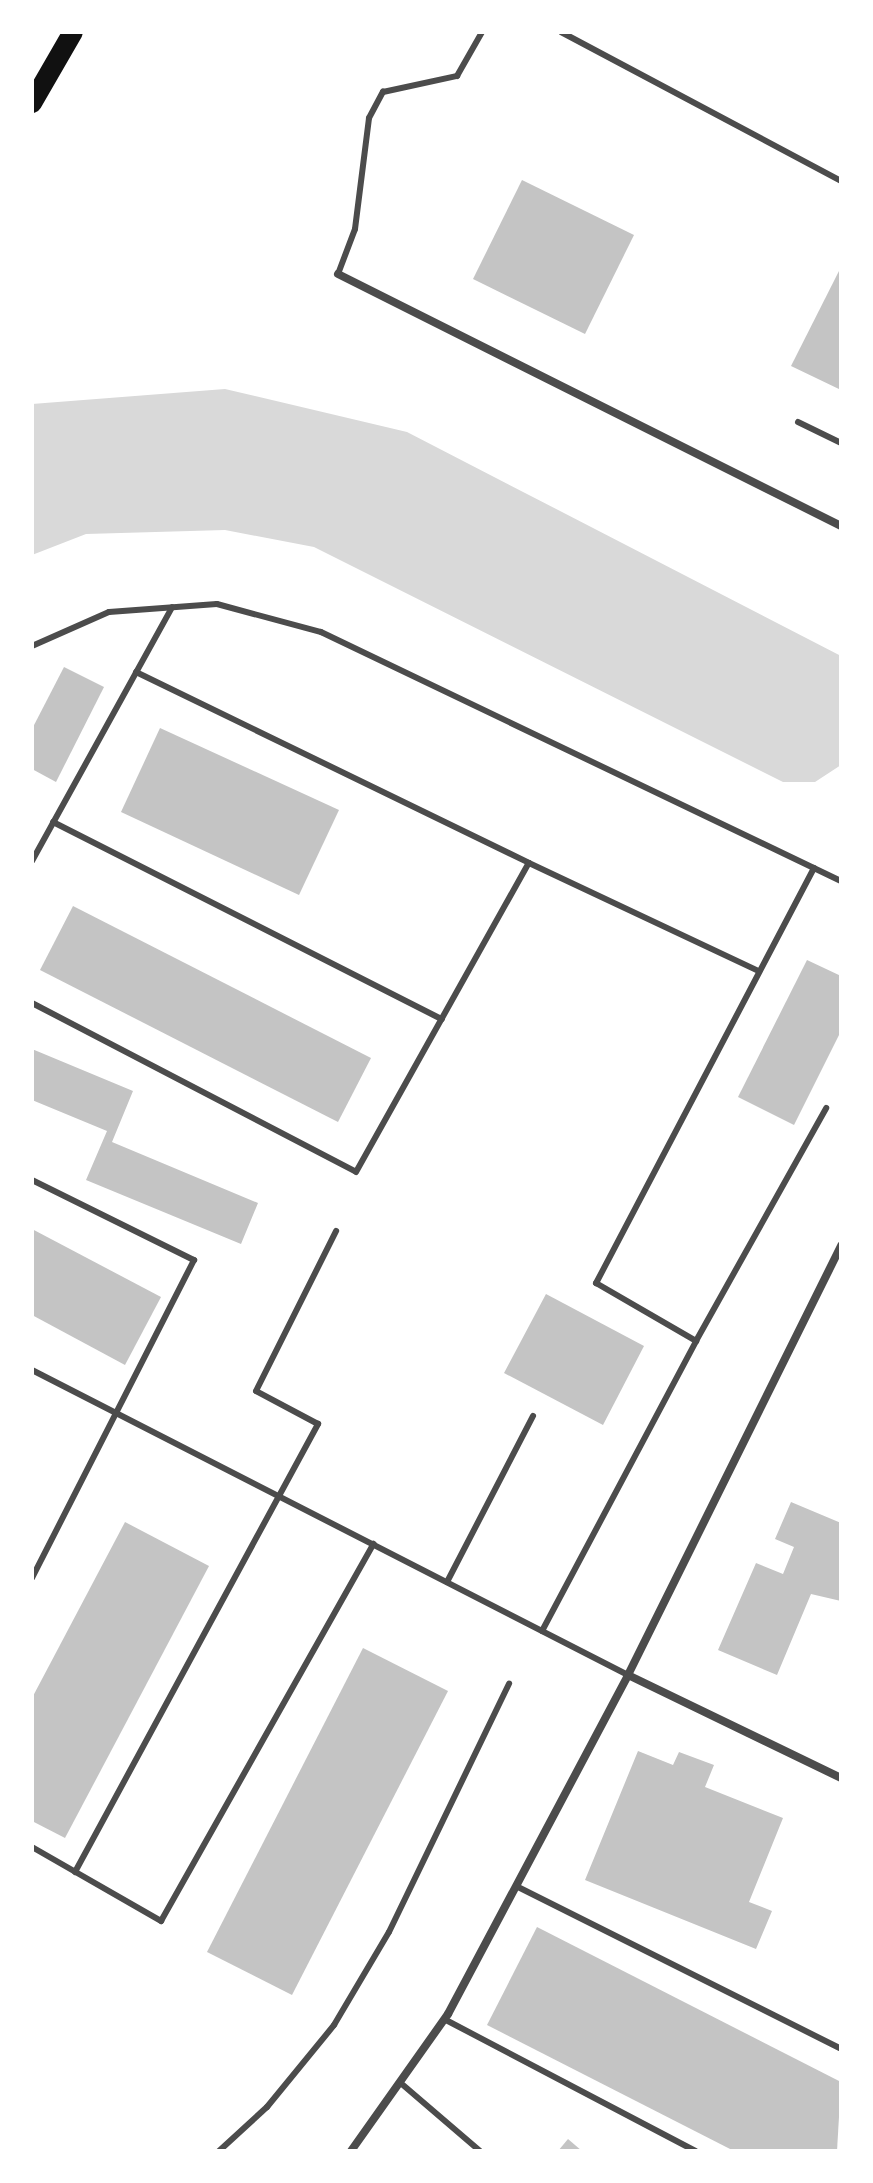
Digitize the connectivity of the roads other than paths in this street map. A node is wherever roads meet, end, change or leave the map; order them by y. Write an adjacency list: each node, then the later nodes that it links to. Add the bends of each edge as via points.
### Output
1 (73, 32): 4 (main road)
2 (482, 32): 6 (lane, via 457,76 383,92 369,118 355,229)
3 (561, 32): 5 (lane)
4 (32, 103)
5 (841, 181)
6 (338, 274): 9 (street)
7 (798, 422): 8 (lane)
8 (841, 443)
9 (841, 526)
10 (172, 607): 11 (lane, via 109,612); 12 (lane); 16 (lane, via 217,604 321,632)
11 (32, 646)
12 (136, 672): 13 (lane); 15 (lane)
13 (53, 822): 14 (lane); 20 (lane)
14 (32, 861)
15 (529, 863): 18 (lane); 20 (lane)
16 (814, 868): 17 (lane); 18 (lane)
17 (841, 881)
18 (759, 971): 25 (lane, via 596,1283)
19 (32, 1003): 20 (lane, via 356,1172)
20 (442, 1019)
21 (826, 1108): 25 (lane)
22 (32, 1180): 27 (lane, via 194,1260)
23 (336, 1231): 29 (lane, via 256,1391 318,1424)
24 (841, 1245): 34 (street)
25 (696, 1341): 33 (lane)
26 (32, 1370): 27 (lane)
27 (115, 1413): 29 (lane); 31 (lane)
28 (533, 1416): 32 (lane)
29 (281, 1498): 30 (lane); 38 (lane)
30 (373, 1544): 32 (lane); 38 (lane, via 161,1921)
31 (32, 1578)
32 (447, 1582): 33 (lane)
33 (542, 1631): 34 (lane)
34 (628, 1675): 36 (street); 39 (street)
35 (509, 1684): 43 (lane, via 389,1932 334,2025 267,2107)
36 (841, 1778)
37 (32, 1847): 38 (lane)
38 (75, 1872)
39 (516, 1886): 40 (street); 41 (lane)
40 (444, 2019): 42 (street); 46 (lane)
41 (841, 2049)
42 (403, 2085): 44 (street); 45 (lane)
43 (219, 2151)
44 (351, 2151)
45 (480, 2151)
46 (695, 2151)

